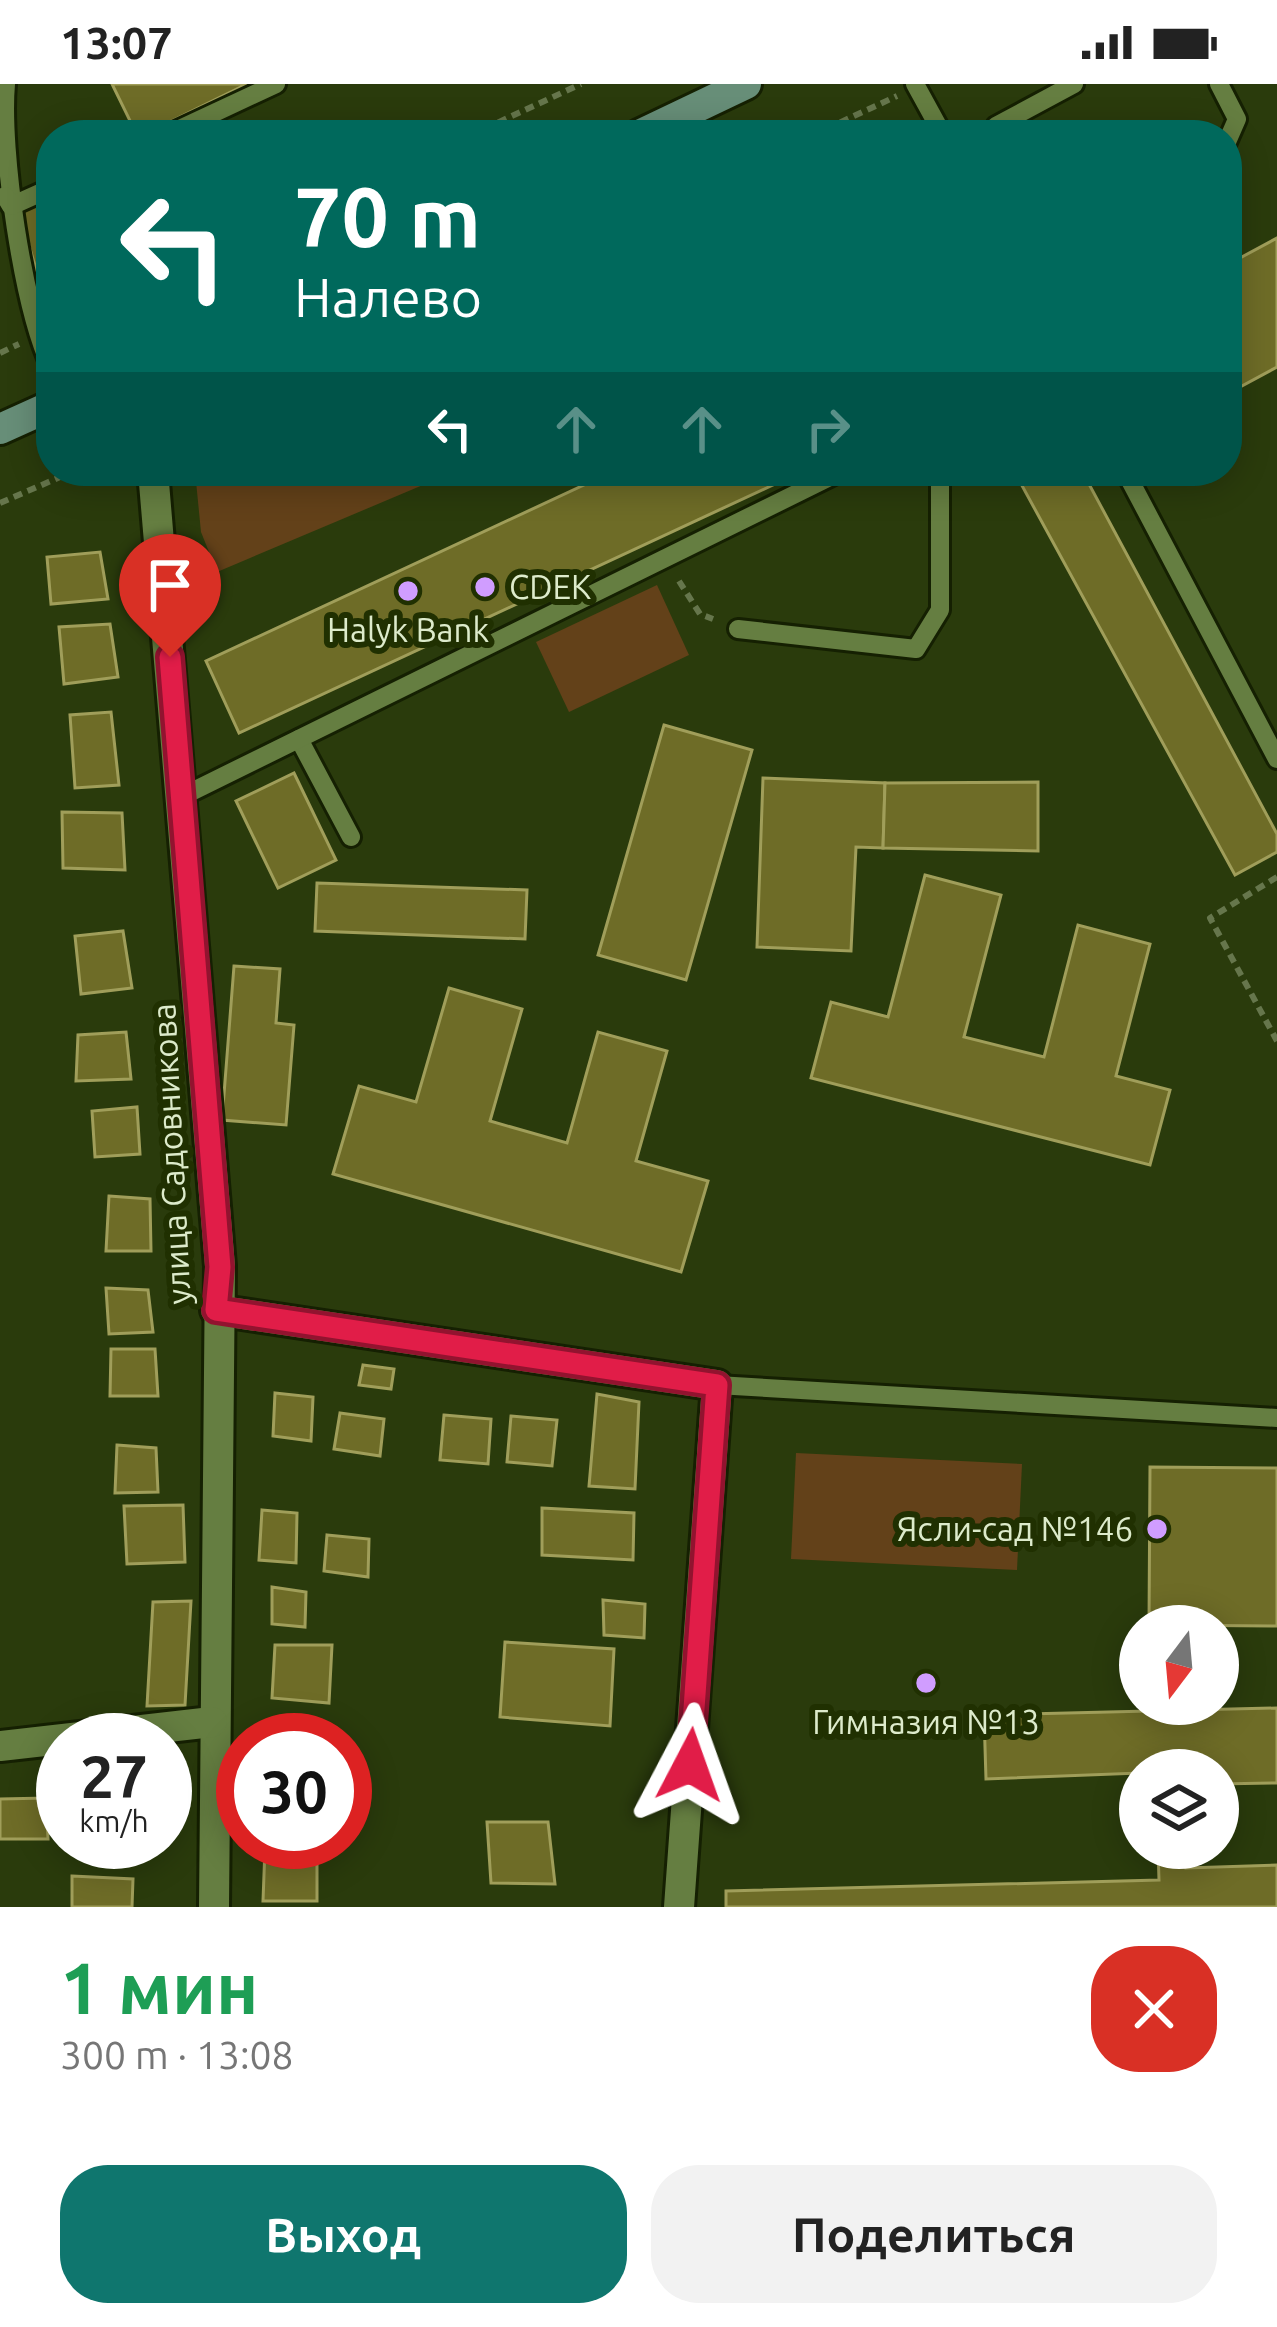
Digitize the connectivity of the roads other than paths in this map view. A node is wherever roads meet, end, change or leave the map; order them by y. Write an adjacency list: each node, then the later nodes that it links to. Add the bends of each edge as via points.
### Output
1 (6, 84): 14 (lane)
2 (276, 84): 7 (lane)
3 (746, 84): 8 (main road)
4 (1074, 84): 10 (lane)
5 (1219, 84): 11 (lane)
6 (916, 85): 9 (lane)
7 (199, 120)
8 (670, 120)
9 (935, 120)
10 (1007, 120)
11 (1237, 120)
12 (0, 187): 14 (lane)
13 (36, 195): 14 (lane)
14 (11, 206): 15 (lane)
15 (36, 336)
16 (36, 413): 17 (main road)
17 (0, 429)
18 (154, 486): 25 (street, улица Садовникова)
19 (812, 486): 23 (lane)
20 (940, 486): 22 (lane, via 940,610 916,649)
21 (1133, 486): 24 (lane)
22 (738, 629)
23 (298, 739): 25 (lane); 26 (lane)
24 (1277, 759)
25 (183, 796): 27 (street, улица Садовникова, via 220,1267)
26 (351, 837)
27 (216, 1310): 28 (street); 30 (street, улица Садовникова)
28 (717, 1385): 29 (lane); 33 (street)
29 (1277, 1418)
30 (212, 1722): 31 (street); 32 (street, улица Садовникова)
31 (0, 1745)
32 (214, 1907)
33 (679, 1907)

